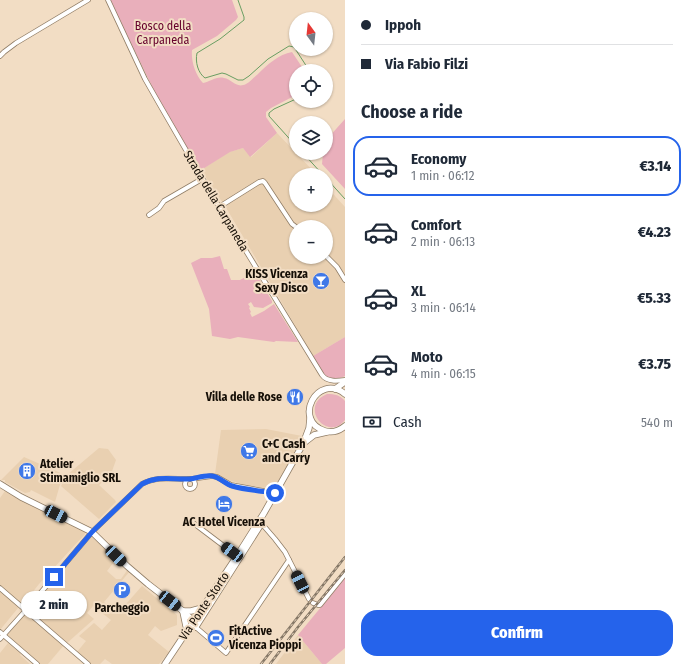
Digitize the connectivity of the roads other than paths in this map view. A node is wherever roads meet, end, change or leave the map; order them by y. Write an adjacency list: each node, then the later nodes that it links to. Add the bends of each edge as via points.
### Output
1 (88, 0): 3 (street, via 16,43)
2 (108, 0): 4 (street, Strada della Carpaneda, via 145,79)
3 (0, 56)
4 (202, 179): 5 (street, Strada della Carpaneda); 6 (street, via 164,202)
5 (219, 207): 7 (street, via 263,181); 10 (street, Strada della Carpaneda, via 324,378)
6 (149, 216)
7 (289, 220)
8 (333, 263): 9 (street)
9 (345, 280)
10 (345, 381): 11 (main road)
11 (335, 389): 12 (main road); 13 (main road, Via Ponte Storto, via 321,391 314,396 310,404)
12 (345, 394)
13 (310, 418): 15 (main road, via 315,426); 16 (main road, Via Ponte Storto)
14 (345, 426): 15 (main road, Via Ponte Storto)
15 (328, 432): 16 (main road, Via Ponte Storto, via 314,435)
16 (303, 444): 23 (main road, Via Ponte Storto)
17 (208, 476): 19 (street); 21 (street); 23 (street, via 217,477 231,485)
18 (175, 479): 19 (street); 20 (street); 26 (street, via 156,479 142,484)
19 (190, 479): 20 (street); 21 (street)
20 (185, 484): 21 (street, via 189,488 193,488)
21 (195, 484)
22 (0, 485): 26 (main road)
23 (275, 493): 25 (main road, Via Ponte Storto)
24 (192, 522): 27 (street)
25 (261, 522): 27 (main road, Via Ponte Storto); 28 (street, via 285,552); 34 (street)
26 (92, 532): 32 (street); 33 (main road, via 127,566)
27 (237, 556): 31 (main road, Via Ponte Storto)
28 (288, 560): 29 (street, via 311,601 318,605); 34 (street, via 226,653)
29 (345, 574)
30 (0, 588): 32 (street)
31 (202, 608): 33 (main road); 34 (main road, Via Ponte Storto)
32 (26, 610): 37 (street); 40 (street)
33 (185, 612): 34 (main road, via 190,614); 35 (main road)
34 (194, 624): 35 (main road, Via Ponte Storto)
35 (187, 631): 41 (main road, Via Ponte Storto)
36 (0, 632): 37 (street)
37 (4, 635): 38 (street); 39 (street)
38 (0, 639)
39 (37, 664)
40 (88, 664)
41 (165, 664)

